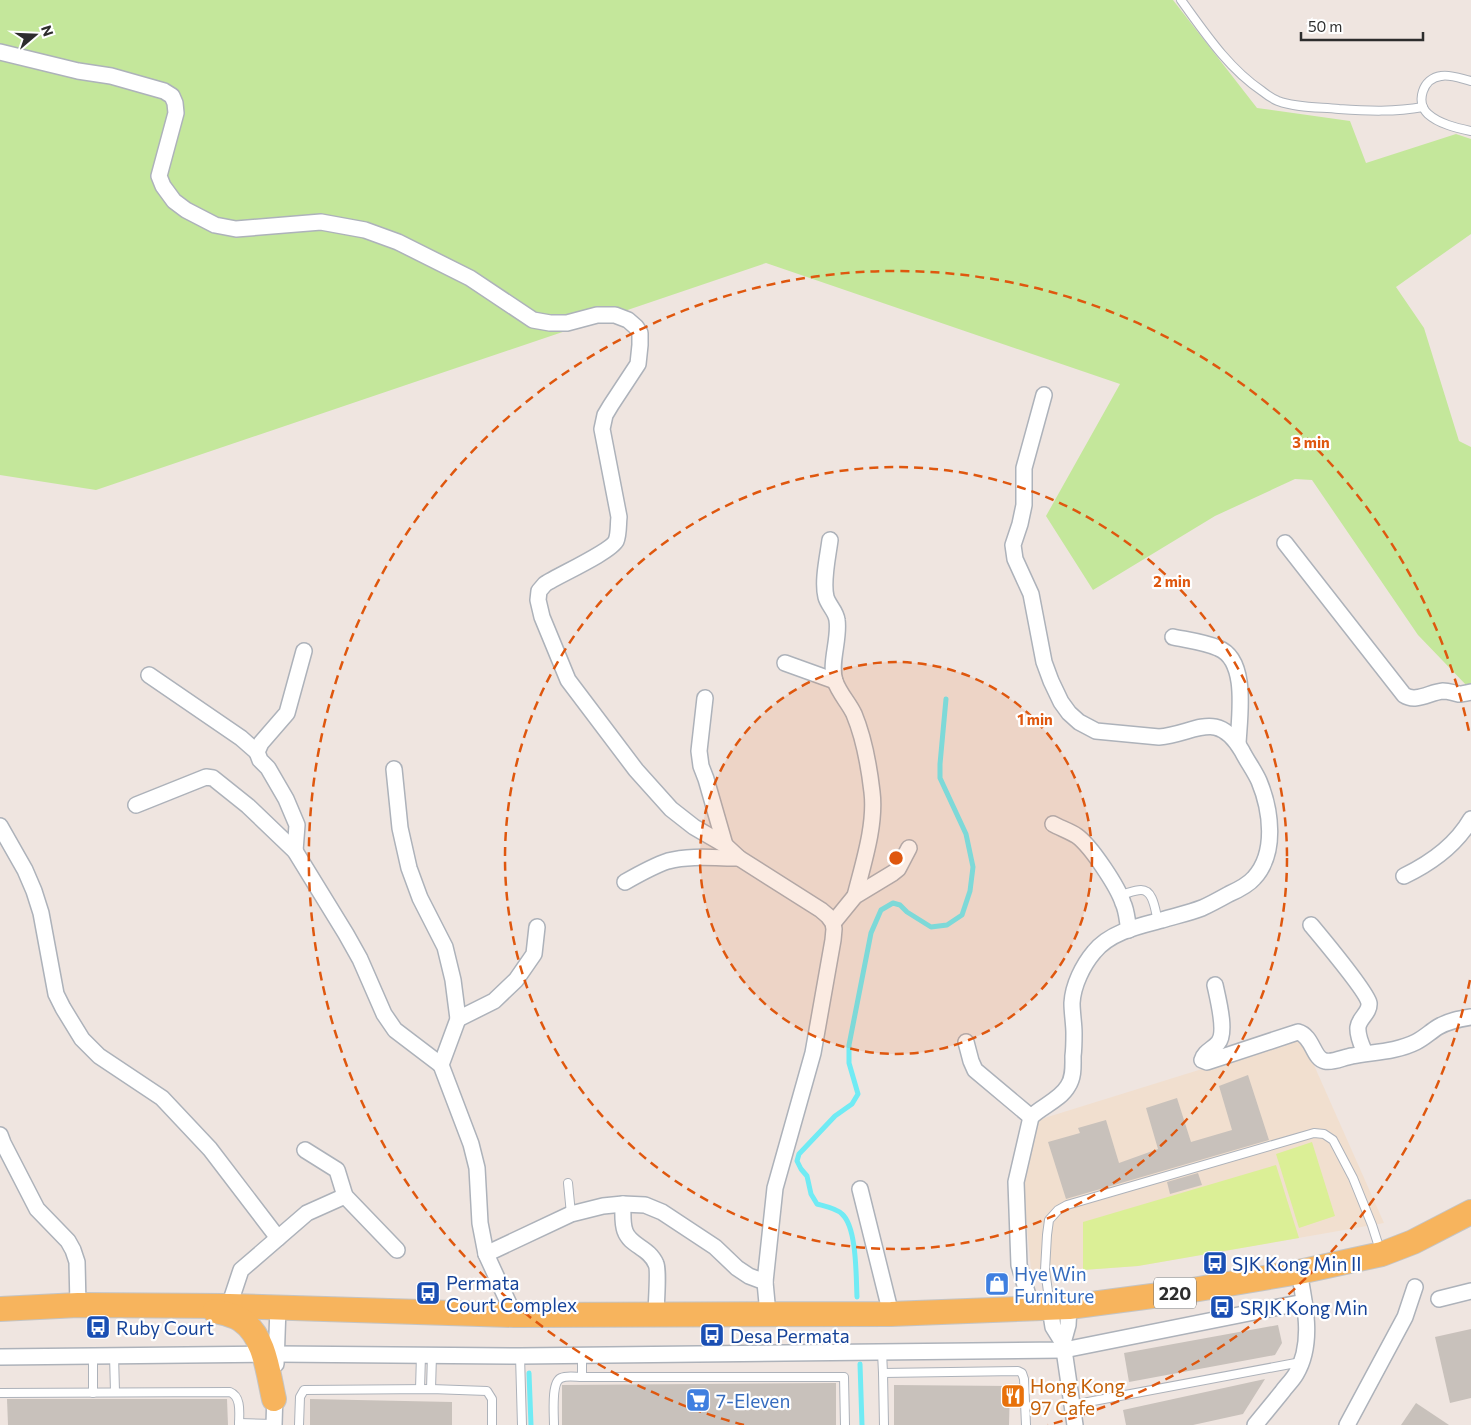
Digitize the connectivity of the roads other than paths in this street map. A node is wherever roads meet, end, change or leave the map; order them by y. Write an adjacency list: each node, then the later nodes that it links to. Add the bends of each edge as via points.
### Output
1 (1182, 0): 4 (lane, via 1232,67 1278,101 1301,106 1377,111)
2 (0, 52): 23 (street, via 111,76 172,96 176,113 159,176 174,201 215,225 236,229 320,222 365,230 398,242 470,278 533,320 566,323 597,315 615,315 636,327 640,333 638,364 605,415 602,429 618,517 615,542 545,584 539,591 538,600 568,680 593,714 671,809)
3 (1471, 80): 4 (lane, via 1442,75 1428,81 1421,95)
4 (1423, 107): 5 (lane, via 1435,119)
5 (1471, 131)
6 (1044, 395): 16 (street, via 1024,468 1024,505 1014,545 1015,559 1031,594 1044,662 1061,702 1079,722 1096,731 1159,737 1209,725 1219,727)
7 (830, 540): 13 (street, via 824,590 837,621)
8 (1285, 543): 14 (street, via 1404,695 1414,698 1442,691)
9 (1173, 637): 16 (street, via 1218,648 1227,653 1234,663 1240,686)
10 (304, 651): 17 (street, via 287,713)
11 (785, 663): 13 (street)
12 (149, 675): 17 (street, via 242,738)
13 (835, 681): 30 (street, via 860,729 872,793 871,831)
14 (1471, 692)
15 (705, 698): 23 (street, via 699,751 701,766)
16 (1238, 744): 31 (street, via 1259,780 1265,801 1269,846 1265,860 1254,879 1240,889 1202,908)
17 (257, 752): 25 (street, via 286,799 297,825)
18 (394, 769): 38 (street, via 400,828 409,868 445,947)
19 (136, 805): 25 (street, via 206,777 213,778)
20 (1471, 819): 27 (street, via 1444,852)
21 (1052, 824): 29 (street, via 1076,834 1084,842)
22 (0, 826): 51 (street, via 34,891 56,994 82,1038 99,1056 162,1098 210,1149)
23 (725, 845): 26 (street)
24 (908, 848): 30 (street, via 893,873)
25 (295, 851): 41 (street, via 360,958 384,1014 395,1030)
26 (739, 858): 28 (street, via 669,861); 32 (street, via 821,910)
27 (1404, 876)
28 (625, 882)
29 (1120, 895): 31 (lane, via 1147,891); 35 (street)
30 (855, 896): 32 (street)
31 (1158, 921): 35 (street)
32 (833, 923): 56 (street, via 831,958 813,1053 775,1188)
33 (1311, 925): 40 (street, via 1368,1000 1369,1006 1358,1027)
34 (537, 927): 38 (street, via 534,954 516,980 494,1001)
35 (1129, 930): 42 (street, via 1104,942 1085,964 1072,1003 1073,1074 1063,1092)
36 (1215, 985): 40 (street, via 1223,1030 1220,1041 1203,1056 1204,1061 1298,1032 1303,1033 1323,1061)
37 (1471, 1017): 40 (street, via 1447,1022 1416,1042 1395,1050)
38 (458, 1019): 41 (street)
39 (966, 1042): 42 (street, via 975,1070)
40 (1365, 1053)
41 (441, 1065): 53 (street, via 477,1168 480,1223)
42 (1031, 1117): 65 (street, via 1016,1182 1019,1265)
43 (0, 1136): 61 (street, via 37,1209 73,1250 77,1262)
44 (305, 1150): 47 (street, via 337,1170)
45 (568, 1183): 50 (lane)
46 (860, 1189): 70 (street)
47 (345, 1196): 51 (street, via 307,1213); 52 (street)
48 (623, 1204): 50 (street); 56 (street, via 662,1212 715,1247 737,1268); 68 (street, via 627,1236 648,1252 657,1265)
49 (1471, 1212): 54 (main road, 220)
50 (571, 1214): 53 (street)
51 (278, 1238): 63 (street, via 241,1270)
52 (397, 1250)
53 (486, 1254): 67 (street)
54 (1382, 1254): 55 (main road, 220); 65 (lane, via 1353,1178 1333,1140 1324,1134 1314,1133 1058,1210 1049,1220 1047,1235 1045,1270)
55 (1299, 1272): 60 (street); 65 (main road, 220, via 1175,1293)
56 (765, 1282): 69 (street)
57 (1415, 1288): 101 (street, via 1405,1317)
58 (1471, 1291): 59 (street)
59 (1438, 1299)
60 (1304, 1302): 71 (street); 80 (street, via 1306,1346)
61 (78, 1305): 62 (main road, 220); 66 (main road, 220)
62 (193, 1306): 63 (main road, 220); 73 (main road, via 239,1318)
63 (229, 1306): 64 (main road, 220)
64 (278, 1307): 67 (main road, 220); 73 (street)
65 (1050, 1308): 70 (main road, 220); 71 (street, via 1068,1325)
66 (0, 1309)
67 (514, 1314): 68 (main road, 220)
68 (656, 1314): 69 (main road, 220)
69 (768, 1314): 70 (main road, 220)
70 (891, 1314)
71 (1064, 1346): 72 (street); 89 (street)
72 (882, 1352): 77 (street); 81 (lane)
73 (270, 1354): 75 (street); 76 (street); 88 (main road)
74 (93, 1355): 75 (street); 79 (street); 85 (lane)
75 (114, 1355): 86 (lane)
76 (427, 1355): 78 (street); 83 (lane); 84 (lane)
77 (582, 1355): 78 (street); 82 (lane)
78 (520, 1356): 94 (lane)
79 (0, 1357)
80 (1302, 1362): 89 (lane); 100 (street, via 1295,1376)
81 (883, 1373): 97 (lane); 98 (lane, via 1018,1371 1024,1379)
82 (582, 1377): 95 (lane, via 564,1377 555,1385); 96 (lane, via 844,1377)
83 (420, 1389): 84 (lane); 92 (lane, via 304,1390 300,1396)
84 (431, 1389): 93 (lane, via 487,1390 492,1399)
85 (93, 1392): 86 (lane); 87 (lane)
86 (115, 1392): 90 (lane, via 230,1392 238,1400)
87 (0, 1393)
88 (274, 1399): 91 (street)
89 (1072, 1405): 99 (street)
90 (239, 1424): 91 (lane)
91 (274, 1424)
92 (299, 1425)
93 (492, 1425)
94 (522, 1425)
95 (554, 1425)
96 (845, 1425)
97 (884, 1425)
98 (1026, 1425)
99 (1075, 1425)
100 (1254, 1425)
101 (1347, 1425)

